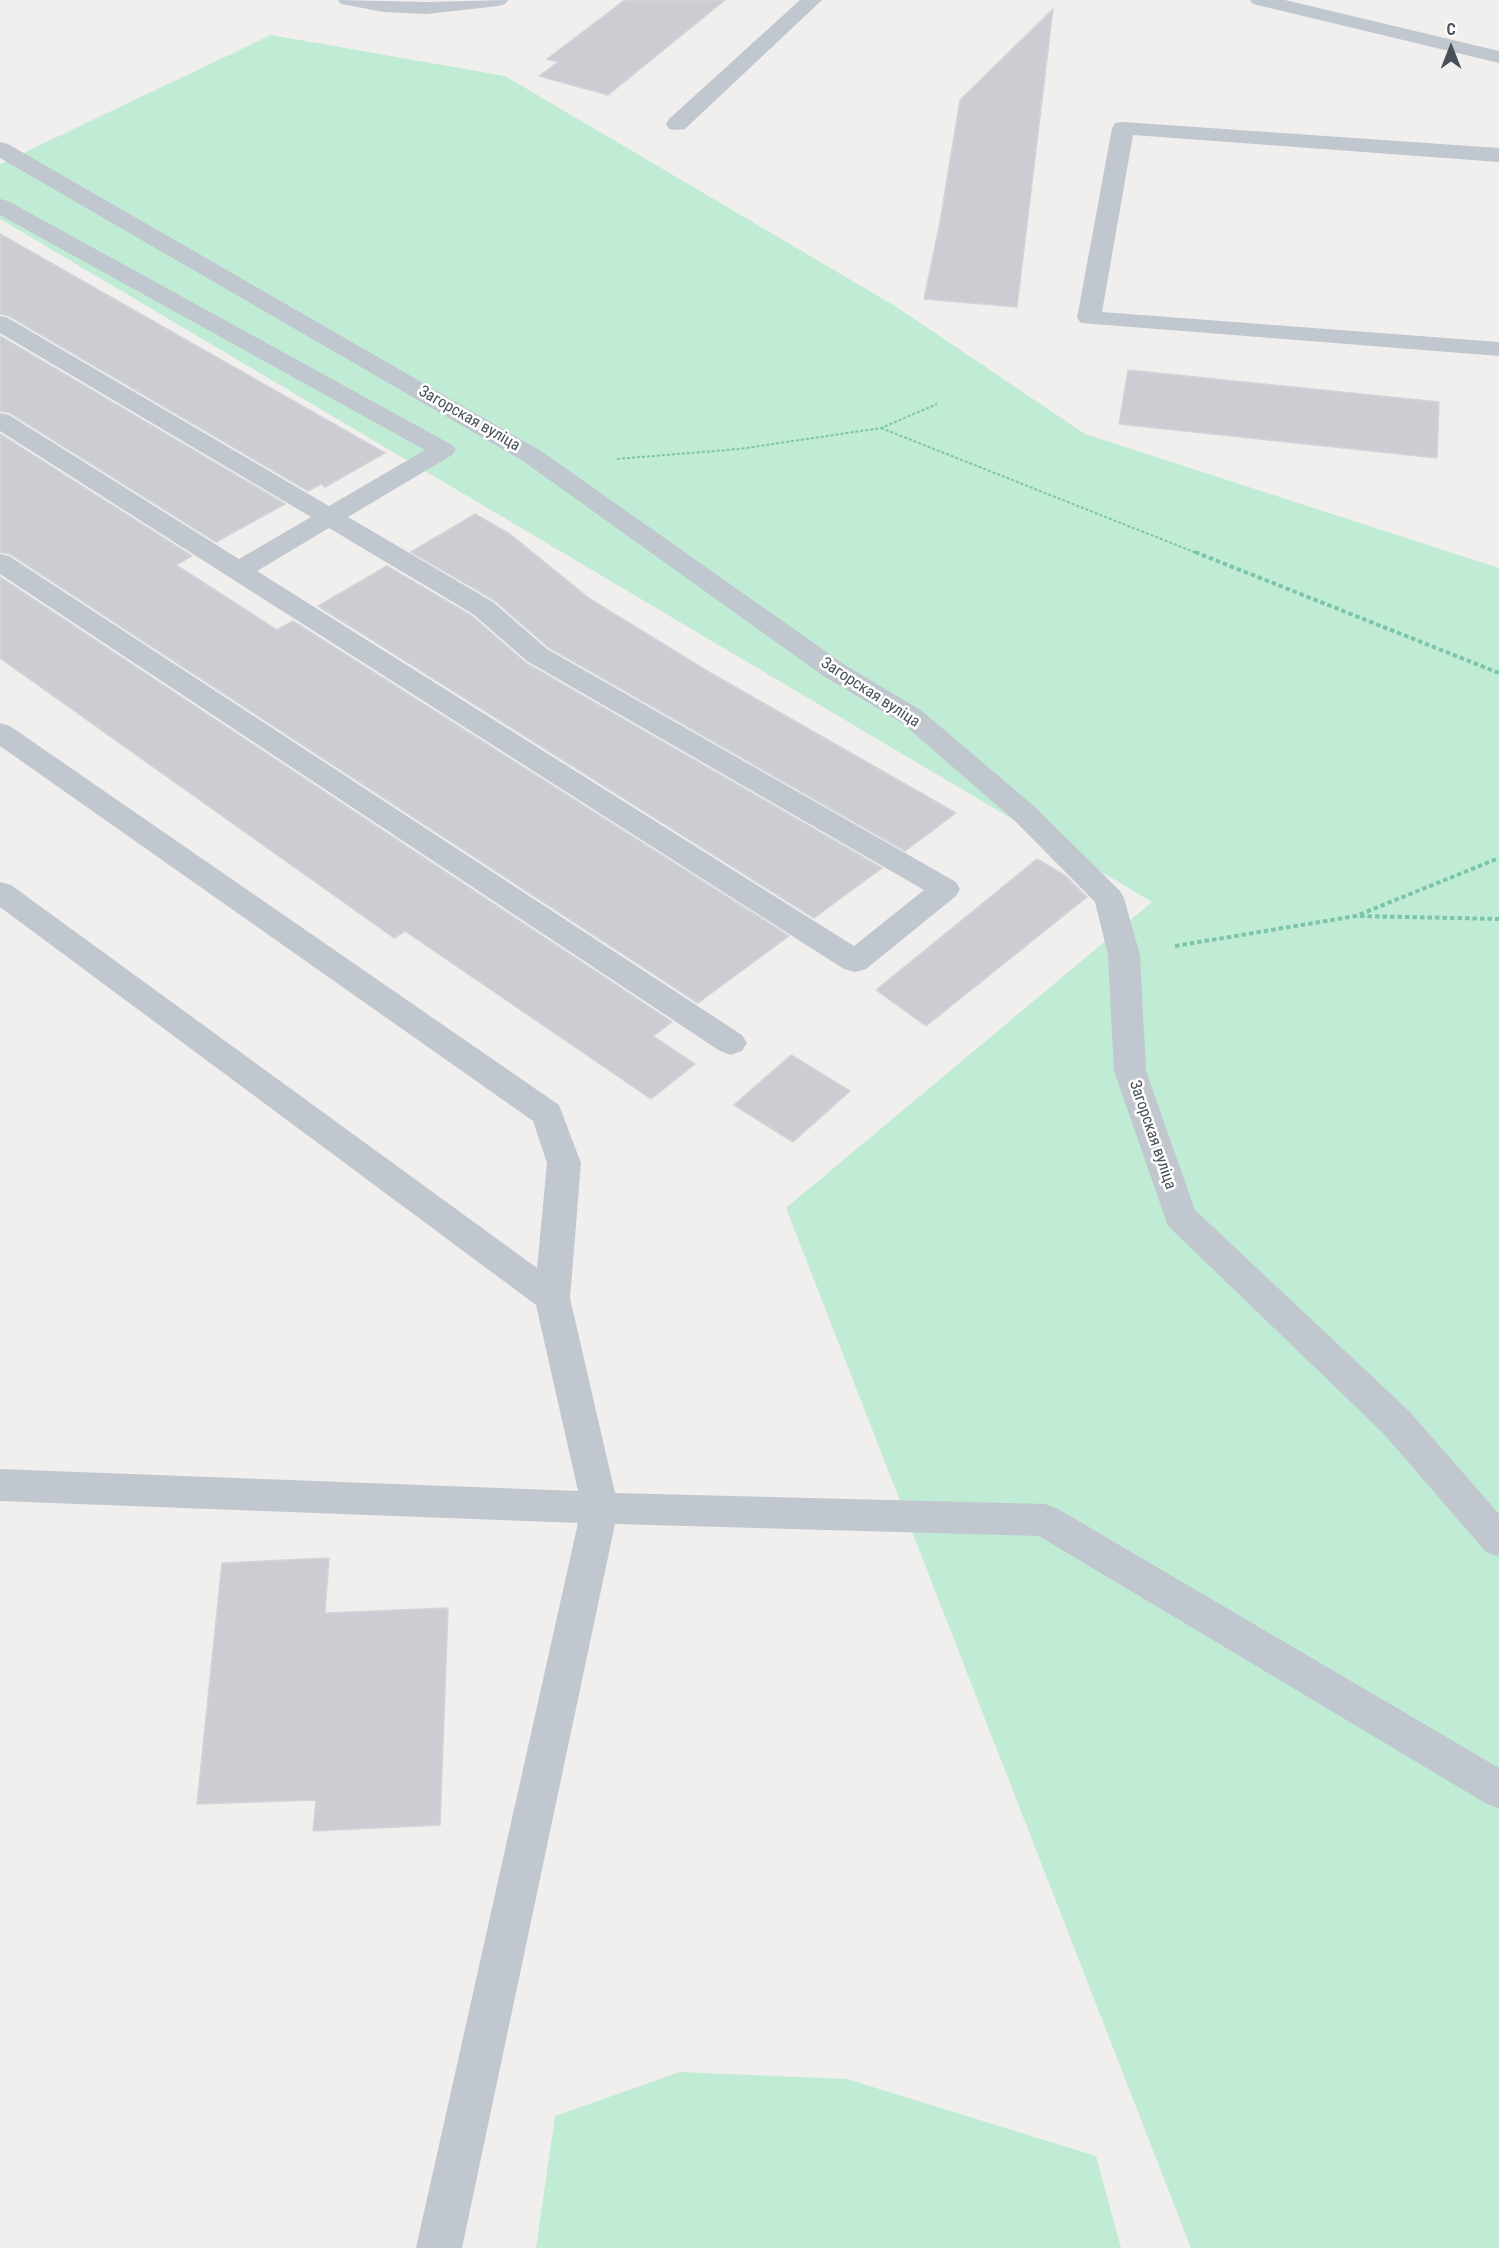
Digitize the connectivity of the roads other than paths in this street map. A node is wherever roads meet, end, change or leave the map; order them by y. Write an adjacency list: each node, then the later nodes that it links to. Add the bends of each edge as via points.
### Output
1 (348, 0): 2 (street, via 427,8)
2 (498, 0)
3 (812, 0): 6 (street)
4 (1260, 0): 5 (street)
5 (1499, 57)
6 (678, 124)
7 (0, 149): 22 (street, Загорская вуліца, via 532,456 835,670 912,717 1025,814 1109,898 1124,955 1130,1071 1180,1216 1396,1422)
8 (1499, 155): 11 (street, via 1123,128 1089,318)
9 (0, 206): 13 (street, via 443,450)
10 (0, 323): 13 (street)
11 (1499, 349)
12 (0, 420): 15 (street)
13 (330, 516): 15 (street); 15 (street, via 483,608 537,655 945,889 855,961)
14 (0, 562): 18 (street)
15 (238, 571)
16 (0, 732): 19 (street, via 547,1114 564,1163)
17 (0, 892): 19 (street)
18 (731, 1043)
19 (552, 1298): 21 (street)
20 (0, 1485): 21 (street)
21 (600, 1508): 23 (street, via 1045,1521); 24 (street)
22 (1499, 1541)
23 (1499, 1790)
24 (439, 2248)

